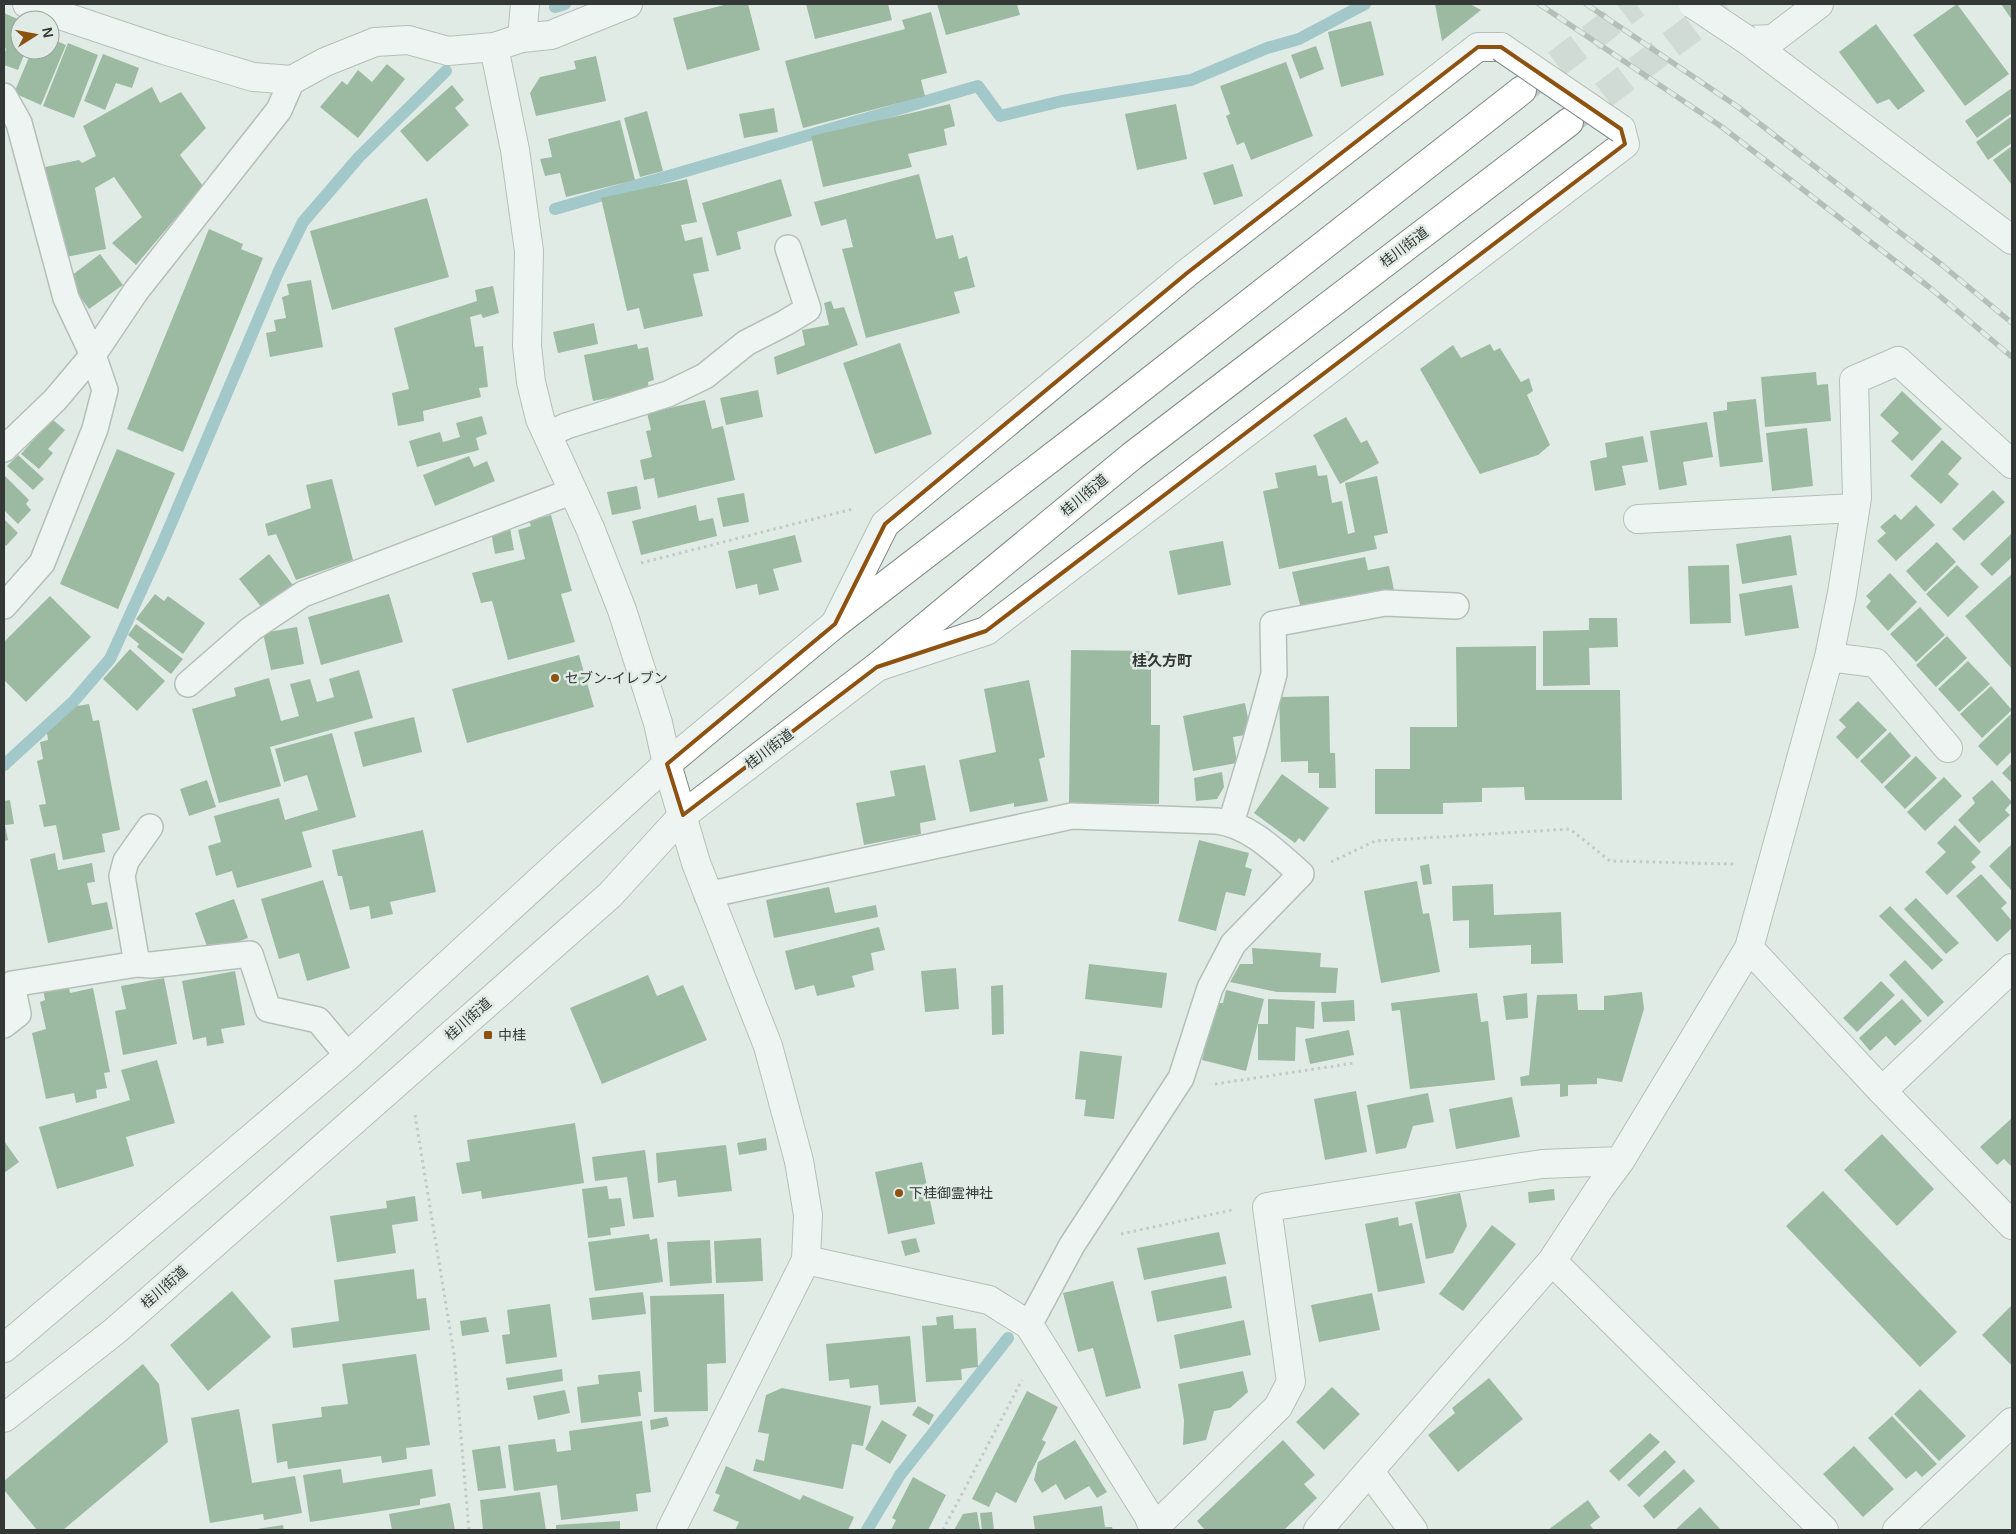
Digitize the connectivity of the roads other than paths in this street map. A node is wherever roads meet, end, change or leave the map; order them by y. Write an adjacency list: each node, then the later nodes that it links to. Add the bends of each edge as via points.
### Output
1 (27, 4): 9 (street, via 253,77)
2 (525, 4): 6 (street)
3 (628, 4): 6 (street, via 552,35)
4 (1693, 4): 7 (street, bridge)
5 (1819, 4): 7 (street, via 1773,39)
6 (522, 38): 8 (street)
7 (1747, 40): 13 (street)
8 (494, 47): 9 (street, via 448,51 408,40 375,42 325,62); 16 (street, via 515,150 529,251 527,346 531,382 540,419)
9 (292, 80): 15 (lane, via 279,110 136,291)
10 (1522, 90): 24 (street)
11 (4, 96): 15 (lane, via 19,123 66,298)
12 (1569, 122): 26 (street, 桂川街道, via 1132,456)
13 (2012, 240)
14 (788, 248): 16 (lane, via 808,309 746,344 705,376 668,394 566,426)
15 (93, 354): 17 (lane, via 55,400); 22 (lane, via 105,390 95,429 42,564)
16 (548, 435): 19 (street)
17 (4, 448)
18 (2012, 464): 20 (street, via 1898,361 1854,380)
19 (573, 491): 27 (lane, via 303,594 251,629); 29 (street, via 622,610 658,723)
20 (1856, 508): 21 (street); 25 (street)
21 (1638, 519)
22 (4, 606)
23 (1456, 606): 31 (lane, via 1385,603 1274,624 1274,674)
24 (835, 624): 26 (street, bridge, via 885,524 1187,273 1478,46 1502,47 1621,129 1625,144 986,631); 29 (street)
25 (1829, 657): 28 (street, via 1876,662); 34 (street)
26 (877, 667): 30 (street, 桂川街道)
27 (188, 684)
28 (1948, 748)
29 (667, 764): 30 (street); 39 (street)
30 (683, 815): 33 (street); 47 (street, 桂川街道, via 610,895 115,1330)
31 (1231, 822): 33 (lane, via 1072,816); 45 (lane, via 1264,843 1301,874 1233,944 1210,988 1181,1078 1072,1245)
32 (150, 827): 35 (lane, via 126,861 122,876)
33 (707, 895): 43 (street, via 768,1046 799,1161 808,1216)
34 (1749, 948): 40 (street); 41 (street)
35 (136, 964): 37 (lane); 39 (lane, via 250,954 268,1008 318,1020)
36 (2012, 968): 40 (street)
37 (8, 981): 38 (lane, via 18,1014)
38 (4, 1025)
39 (348, 1056): 46 (street)
40 (1882, 1091): 42 (street)
41 (1620, 1161): 44 (street); 50 (street, via 1542,1164 1267,1207 1292,1382 1278,1407)
42 (2012, 1225)
43 (806, 1260): 45 (street, via 989,1300); 51 (street)
44 (1552, 1261): 49 (street); 54 (street)
45 (1035, 1335): 50 (street)
46 (4, 1348)
47 (4, 1418)
48 (2012, 1422): 55 (street)
49 (1370, 1472): 52 (street); 53 (street)
50 (1154, 1529)
51 (670, 1530)
52 (1318, 1530)
53 (1413, 1530)
54 (1824, 1530)
55 (1897, 1530)

